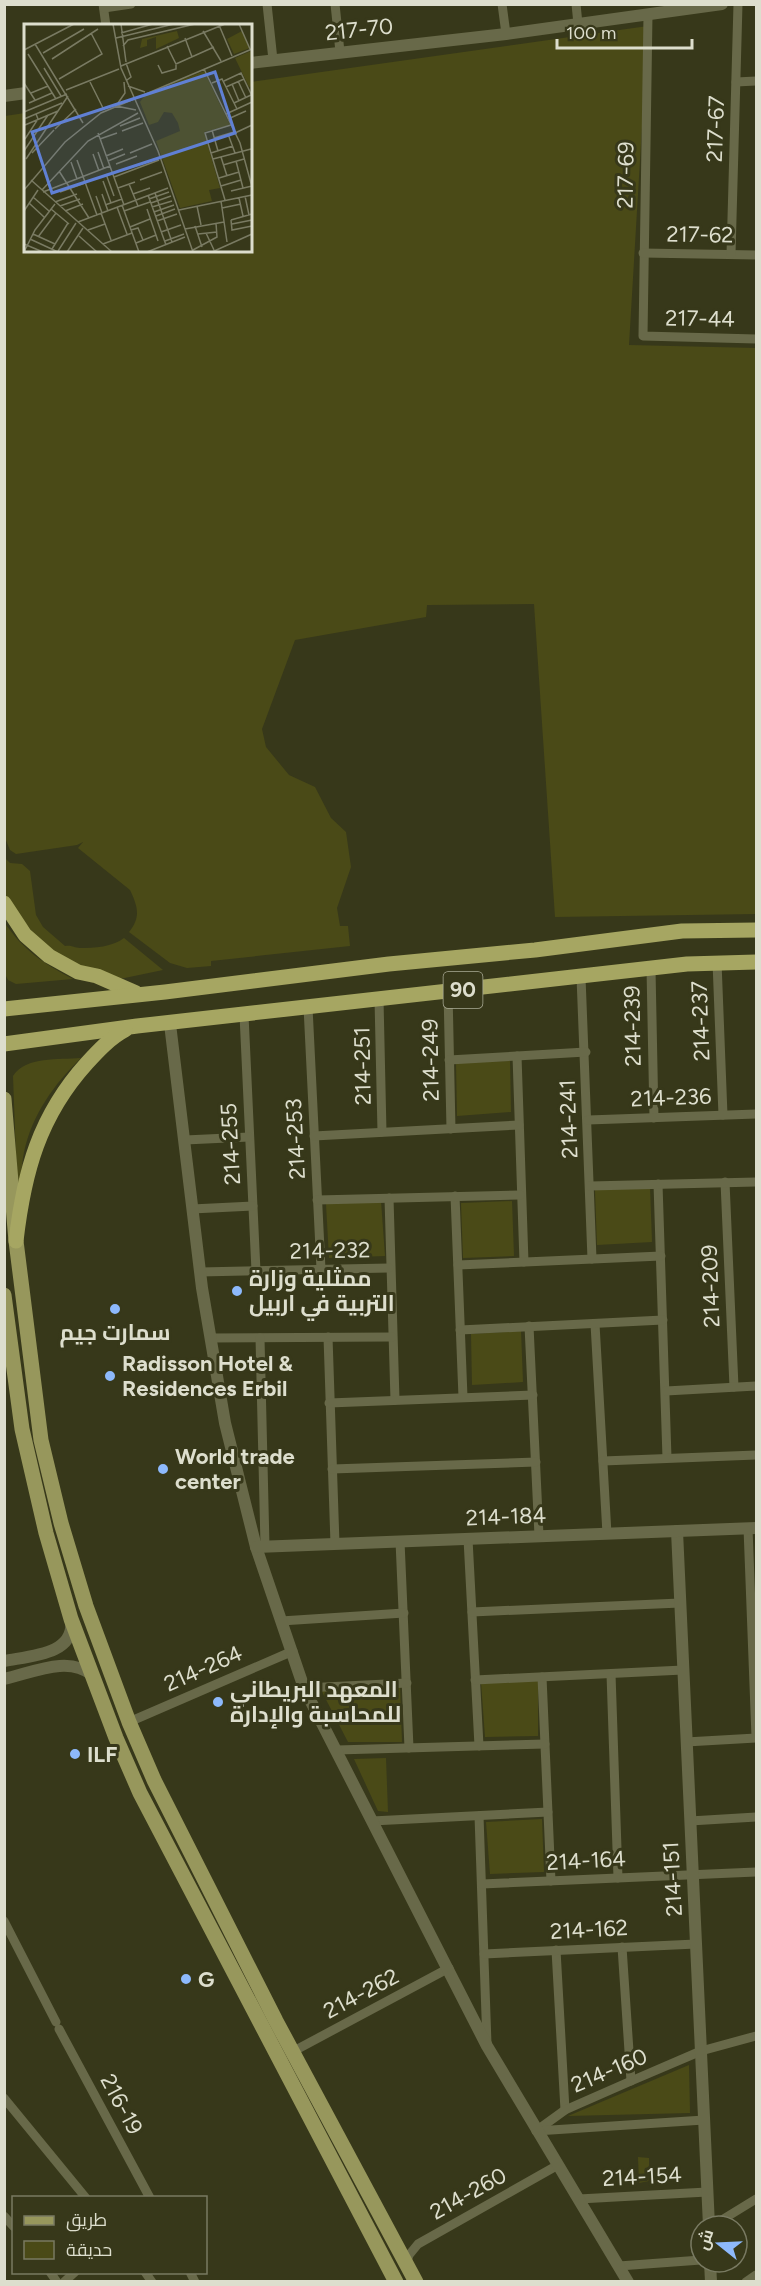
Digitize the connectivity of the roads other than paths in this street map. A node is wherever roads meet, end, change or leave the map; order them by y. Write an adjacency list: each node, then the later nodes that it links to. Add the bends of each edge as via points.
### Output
1 (130, 4): 8 (street)
2 (267, 4): 14 (street)
3 (335, 4): 13 (street)
4 (502, 4): 12 (street)
5 (576, 4): 11 (street)
6 (723, 4): 9 (street, 217-70)
7 (738, 4): 17 (street, 217-67)
8 (103, 6): 10 (street)
9 (648, 15): 11 (street, 217-70); 20 (street, 217-69)
10 (106, 24)
11 (578, 24): 12 (street, 217-70)
12 (506, 34): 13 (street, 217-70)
13 (340, 52): 14 (street, 217-70)
14 (273, 60): 15 (street, 217-70)
15 (252, 63)
16 (756, 81): 17 (street)
17 (736, 82): 21 (street, 217-67)
18 (24, 93): 19 (street)
19 (4, 96)
20 (643, 253): 21 (street, 217-62); 23 (street, 217-69)
21 (731, 254): 22 (street, 217-62)
22 (756, 255)
23 (643, 336): 24 (street, 217-44)
24 (756, 339)
25 (4, 903): 32 (highway, via 26,935 49,956 78,972)
26 (756, 930): 32 (highway, 90, via 682,931)
27 (717, 962): 28 (highway, 90); 29 (highway, 90); 45 (street, 214-237)
28 (756, 962)
29 (651, 969): 30 (highway, 90); 46 (street, 214-239)
30 (581, 977): 31 (highway, 90); 40 (street, 214-241)
31 (448, 991): 33 (highway, 90); 42 (street, 214-249)
32 (139, 994): 35 (highway, 90)
33 (379, 999): 34 (highway, 90); 50 (street, 214-251)
34 (308, 1007): 36 (highway, 90); 51 (street, 214-253)
35 (4, 1009)
36 (244, 1015): 37 (highway, 90); 52 (street, 214-255)
37 (170, 1024): 38 (highway, 90); 53 (street)
38 (137, 1026): 39 (highway, 90); 64 (highway, via 107,1042 75,1076 52,1109 28,1171)
39 (4, 1044)
40 (586, 1053): 41 (street); 47 (street, 214-241)
41 (517, 1056): 42 (street); 48 (street)
42 (449, 1060): 49 (street, 214-249)
43 (4, 1099): 64 (main road)
44 (756, 1114): 45 (street, 214-236)
45 (723, 1115): 46 (street, 214-236)
46 (654, 1118): 47 (street, 214-236)
47 (588, 1120): 57 (street, 214-241)
48 (519, 1125): 49 (street); 58 (street)
49 (451, 1129): 50 (street)
50 (382, 1132): 51 (street)
51 (314, 1136): 61 (street, 214-253)
52 (249, 1137): 53 (street); 62 (street, 214-255)
53 (185, 1140): 63 (street)
54 (725, 1182): 55 (street); 56 (street); 83 (street, 214-209)
55 (756, 1182)
56 (658, 1184): 57 (street); 65 (street)
57 (590, 1186): 66 (street, 214-241)
58 (520, 1195): 59 (street); 67 (street)
59 (455, 1196): 60 (street); 68 (street)
60 (389, 1198): 61 (street); 69 (street)
61 (317, 1200): 70 (street, 214-253)
62 (253, 1206): 63 (street); 71 (street, 214-255)
63 (192, 1209): 72 (street)
64 (16, 1241): 121 (main road, via 41,1440 86,1606)
65 (661, 1256): 66 (street); 74 (street)
66 (592, 1259): 67 (street)
67 (524, 1262): 68 (street)
68 (458, 1265): 77 (street)
69 (389, 1268): 70 (street, 214-232); 78 (street)
70 (321, 1269): 71 (street, 214-232)
71 (256, 1271): 72 (street, 214-232)
72 (200, 1272): 79 (street)
73 (4, 1295): 84 (main road)
74 (663, 1320): 75 (street); 85 (street)
75 (595, 1324): 76 (street); 92 (street)
76 (529, 1326): 77 (street); 86 (street)
77 (460, 1330): 87 (street)
78 (392, 1337): 81 (street); 88 (street)
79 (211, 1338): 80 (street); 102 (street, via 225,1424)
80 (261, 1338): 81 (street); 102 (street)
81 (328, 1338): 89 (street)
82 (756, 1386): 83 (street)
83 (734, 1388): 85 (street)
84 (11, 1391): 107 (main road)
85 (666, 1391): 91 (street)
86 (532, 1395): 87 (street); 93 (street)
87 (463, 1397): 88 (street)
88 (395, 1400): 89 (street)
89 (329, 1403): 94 (street)
90 (756, 1455): 91 (street)
91 (668, 1458): 92 (street)
92 (603, 1461): 97 (street)
93 (536, 1462): 94 (street); 98 (street)
94 (332, 1469): 101 (street)
95 (752, 1528): 96 (street, 214-184); 104 (street)
96 (677, 1531): 97 (street, 214-184); 103 (street, 214-151)
97 (607, 1534): 98 (street, 214-184)
98 (539, 1536): 99 (street, 214-184)
99 (468, 1539): 100 (street, 214-184); 106 (street)
100 (400, 1541): 101 (street, 214-184); 105 (street)
101 (335, 1544): 102 (street, 214-184)
102 (261, 1547): 108 (street)
103 (680, 1602): 106 (street); 113 (street, 214-151)
104 (754, 1605): 122 (street)
105 (404, 1612): 108 (street); 119 (street)
106 (472, 1612): 118 (street)
107 (71, 1619): 109 (street, via 68,1639); 115 (main road)
108 (280, 1621): 110 (street)
109 (53, 1650): 111 (street); 112 (street, via 61,1659)
110 (293, 1651): 120 (street); 121 (street, 214-264)
111 (4, 1661)
112 (55, 1667): 115 (street, via 75,1666); 117 (street)
113 (683, 1670): 114 (street); 123 (street, 214-151)
114 (611, 1674): 116 (street); 135 (street)
115 (92, 1675): 154 (main road, via 140,1793)
116 (542, 1677): 118 (street); 124 (street)
117 (4, 1679)
118 (475, 1680): 125 (street)
119 (407, 1683): 120 (street); 126 (street)
120 (304, 1688): 127 (street)
121 (129, 1722): 147 (main road, via 154,1780)
122 (756, 1737): 123 (street)
123 (686, 1742): 132 (street, 214-151)
124 (545, 1744): 125 (street); 128 (street)
125 (479, 1746): 126 (street)
126 (409, 1749): 127 (street)
127 (337, 1750): 131 (street)
128 (548, 1812): 129 (street); 136 (street)
129 (479, 1816): 131 (street); 137 (street)
130 (756, 1817): 132 (street)
131 (372, 1821): 143 (street)
132 (690, 1821): 134 (street, 214-151)
133 (756, 1872): 134 (street, 214-164)
134 (693, 1875): 135 (street, 214-164); 139 (street, 214-151)
135 (618, 1878): 136 (street, 214-164)
136 (551, 1881): 137 (street, 214-164)
137 (482, 1884): 142 (street)
138 (4, 1921): 158 (street, 216-19)
139 (696, 1944): 140 (street, 214-162); 146 (street, 214-151)
140 (622, 1947): 141 (street, 214-162); 148 (street)
141 (556, 1950): 142 (street, 214-162); 150 (street)
142 (484, 1954): 145 (street)
143 (449, 1968): 145 (street); 147 (street, 214-262)
144 (756, 2036): 146 (street, 214-160)
145 (487, 2046): 152 (street)
146 (700, 2051): 148 (street, 214-160); 151 (street, 214-151)
147 (292, 2052): 155 (main road)
148 (631, 2081): 150 (street, 214-160)
149 (4, 2098): 157 (street)
150 (565, 2110): 152 (street, 214-160)
151 (704, 2120): 152 (street); 156 (street, 214-151)
152 (536, 2131): 153 (street)
153 (558, 2165): 159 (street); 164 (street, 214-260, via 418,2244)
154 (337, 2173): 155 (main road, via 339,2163 346,2162); 167 (main road)
155 (358, 2175): 164 (main road)
156 (707, 2192): 159 (street, 214-154); 161 (street, 214-151)
157 (84, 2196)
158 (149, 2196)
159 (579, 2199): 165 (street)
160 (756, 2199): 162 (street)
161 (709, 2214)
162 (730, 2214)
163 (689, 2261): 165 (street)
164 (406, 2264): 168 (main road)
165 (619, 2266): 169 (street)
166 (756, 2275): 170 (street)
167 (396, 2282)
168 (416, 2282)
169 (628, 2282)
170 (746, 2282)

